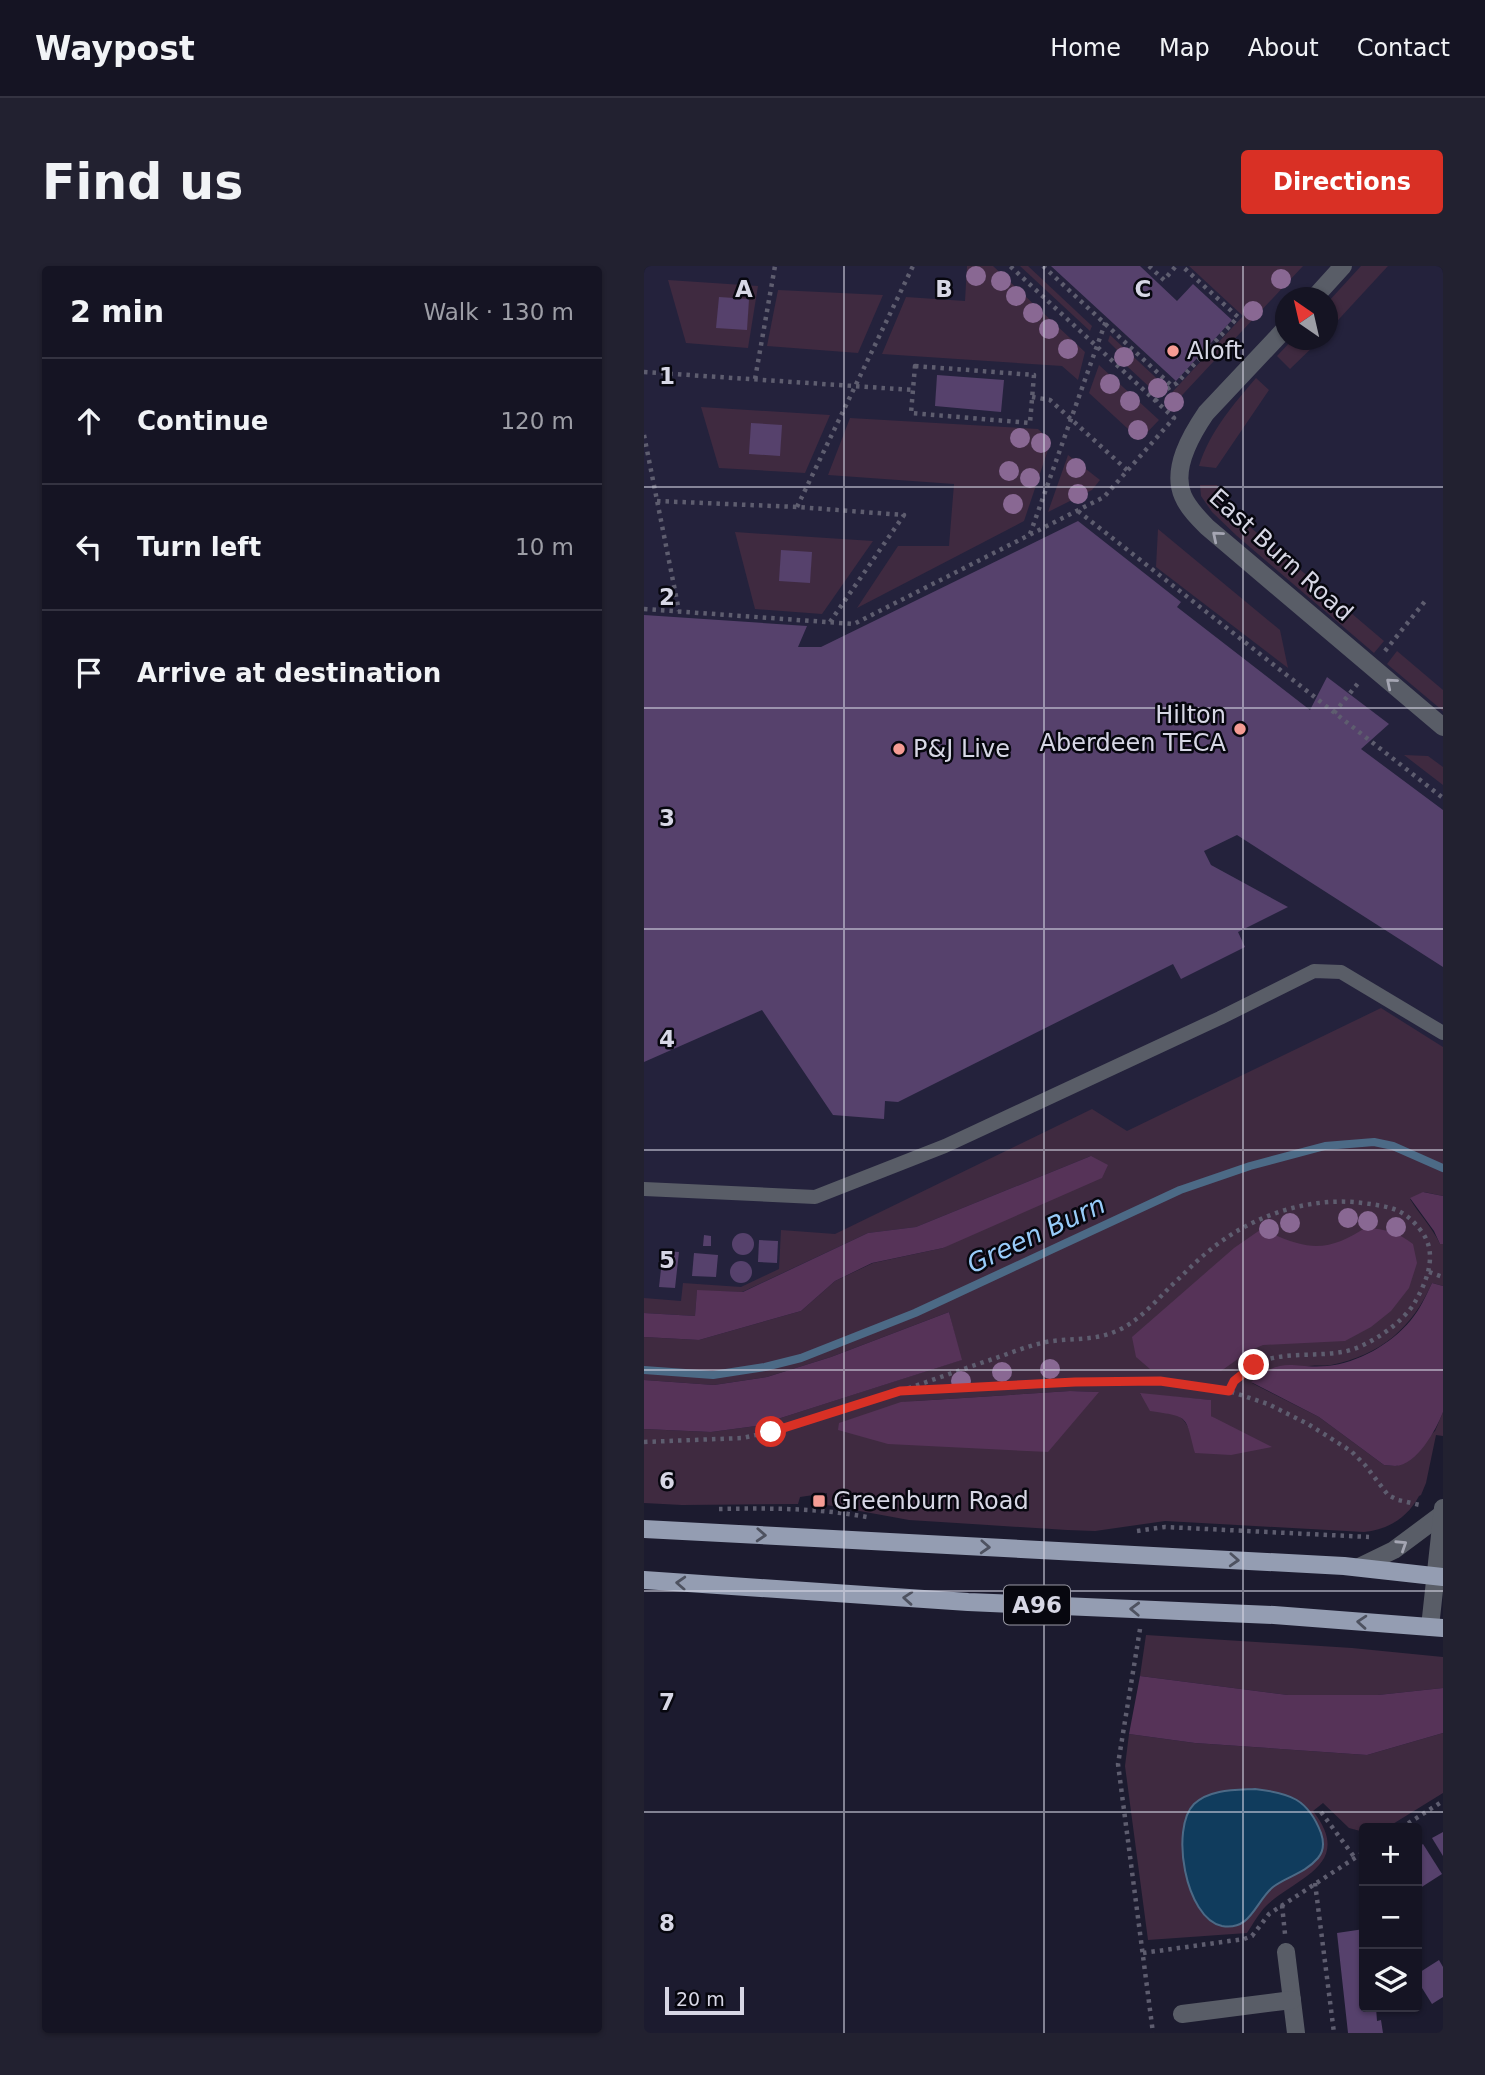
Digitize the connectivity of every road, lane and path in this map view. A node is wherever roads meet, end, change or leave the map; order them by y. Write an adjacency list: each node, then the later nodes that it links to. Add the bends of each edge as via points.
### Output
1 (775, 266): 14 (path)
2 (913, 266): 16 (path)
3 (1010, 266): 12 (path)
4 (1043, 266): 10 (path)
5 (1149, 266): 6 (path, via 1164,280)
6 (1176, 266)
7 (1182, 266): 15 (path, via 1238,317)
8 (1343, 266): 9 (street)
9 (1324, 287)
10 (1106, 321): 12 (path); 15 (path)
11 (1275, 340): 30 (street, East Burn Road, one-way to 11, via 1207,527 1184,499 1179,482 1192,435 1206,413)
12 (1097, 347): 19 (path); 20 (path)
13 (644, 372): 14 (path)
14 (755, 379): 16 (path)
15 (1172, 386): 19 (path)
16 (855, 387): 17 (path); 24 (path)
17 (913, 390): 18 (path, via 915,366 1034,375); 18 (path, via 911,413 1030,423)
18 (1032, 397): 20 (path, via 1050,400)
19 (1155, 401): 22 (path, via 1174,418)
20 (1070, 418): 22 (path); 26 (path)
21 (644, 435): 23 (path)
22 (1127, 470): 25 (path, via 1104,497)
23 (657, 501): 24 (path); 28 (path)
24 (797, 507): 29 (path, via 904,515)
25 (1077, 511): 26 (path); 31 (path)
26 (1030, 534): 29 (path, via 854,624)
27 (644, 609): 28 (path)
28 (679, 611): 29 (path)
29 (830, 622)
30 (1443, 727)
31 (1443, 798)
32 (1443, 1033): 33 (lane, via 1341,972 1314,971 945,1146 815,1197)
33 (644, 1189)
34 (1429, 1272): 35 (path); 36 (path, via 1425,1236 1412,1218 1399,1211 1350,1201 1303,1205 1245,1226 1210,1250 1116,1332 1045,1342); 37 (path, via 1414,1304 1395,1325 1371,1341 1344,1352 1273,1357 1254,1365)
35 (1443, 1277)
36 (900, 1391): 37 (path, via 1148,1381); 38 (path, via 742,1438)
37 (1229, 1391): 39 (path, via 1308,1423 1360,1458 1388,1495 1422,1505)
38 (644, 1442)
39 (1416, 1511)
40 (1442, 1512): 44 (street, one-way to 40, via 1406,1543); 45 (street)
41 (644, 1529): 44 (main road, A96, one-way to 44)
42 (1126, 1532): 43 (path, via 1165,1527)
43 (1379, 1536)
44 (1359, 1567): 45 (main road, A96)
45 (1439, 1577): 48 (street)
46 (644, 1580): 48 (main road, A96, one-way to 46)
47 (1140, 1628): 56 (path, via 1118,1764)
48 (1437, 1628)
49 (1443, 1801): 51 (path)
50 (1321, 1812): 53 (path)
51 (1409, 1823)
52 (1359, 1855): 53 (path)
53 (1356, 1857): 54 (path)
54 (1315, 1883): 56 (path, via 1269,1914 1252,1936); 61 (path)
55 (1286, 1952): 57 (street)
56 (1143, 1953): 59 (path)
57 (1292, 2000): 58 (street); 60 (street)
58 (1182, 2014)
59 (1153, 2033)
60 (1296, 2033)
61 (1334, 2033)

